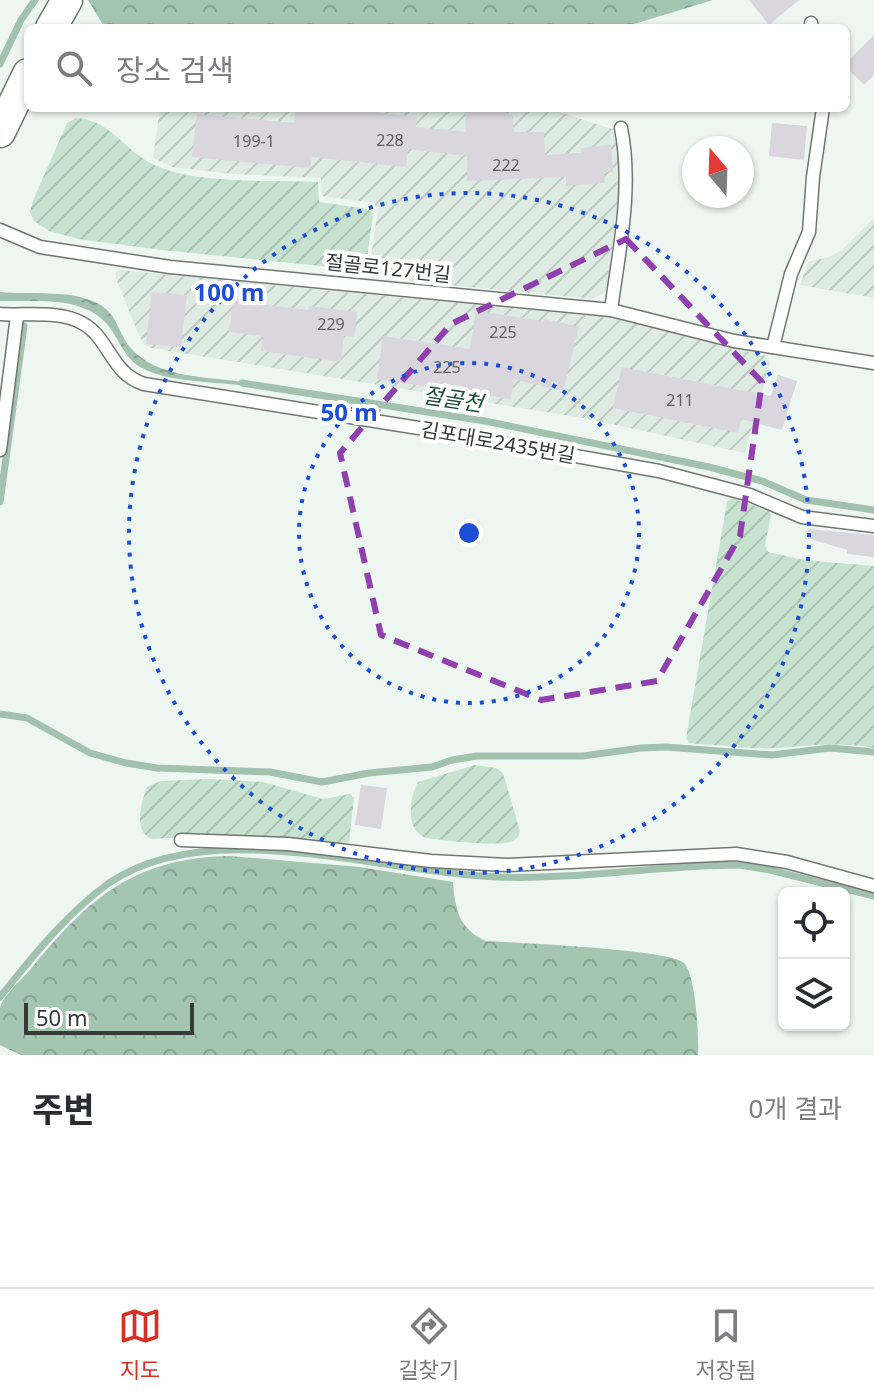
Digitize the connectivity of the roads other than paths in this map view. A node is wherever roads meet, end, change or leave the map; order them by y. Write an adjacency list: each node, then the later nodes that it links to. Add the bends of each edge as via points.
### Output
1 (67, 0): 2 (street)
2 (53, 24)
3 (24, 82): 6 (street)
4 (823, 112): 11 (lane, via 809,232 791,274)
5 (621, 128): 8 (lane, via 626,190)
6 (0, 132)
7 (0, 230): 8 (lane, 절골로127번길, via 40,247 170,267)
8 (611, 310): 11 (lane, 절골로127번길)
9 (0, 314): 10 (lane, 김포대로2435번길)
10 (17, 316): 13 (lane); 14 (lane, 김포대로2435번길, via 56,316 84,323 122,372 144,384 659,471 750,495 802,517)
11 (773, 347): 12 (lane, 절골로127번길)
12 (874, 363)
13 (0, 450)
14 (874, 526)
15 (181, 840): 16 (lane, via 288,844 507,865 736,854)
16 (874, 886)

